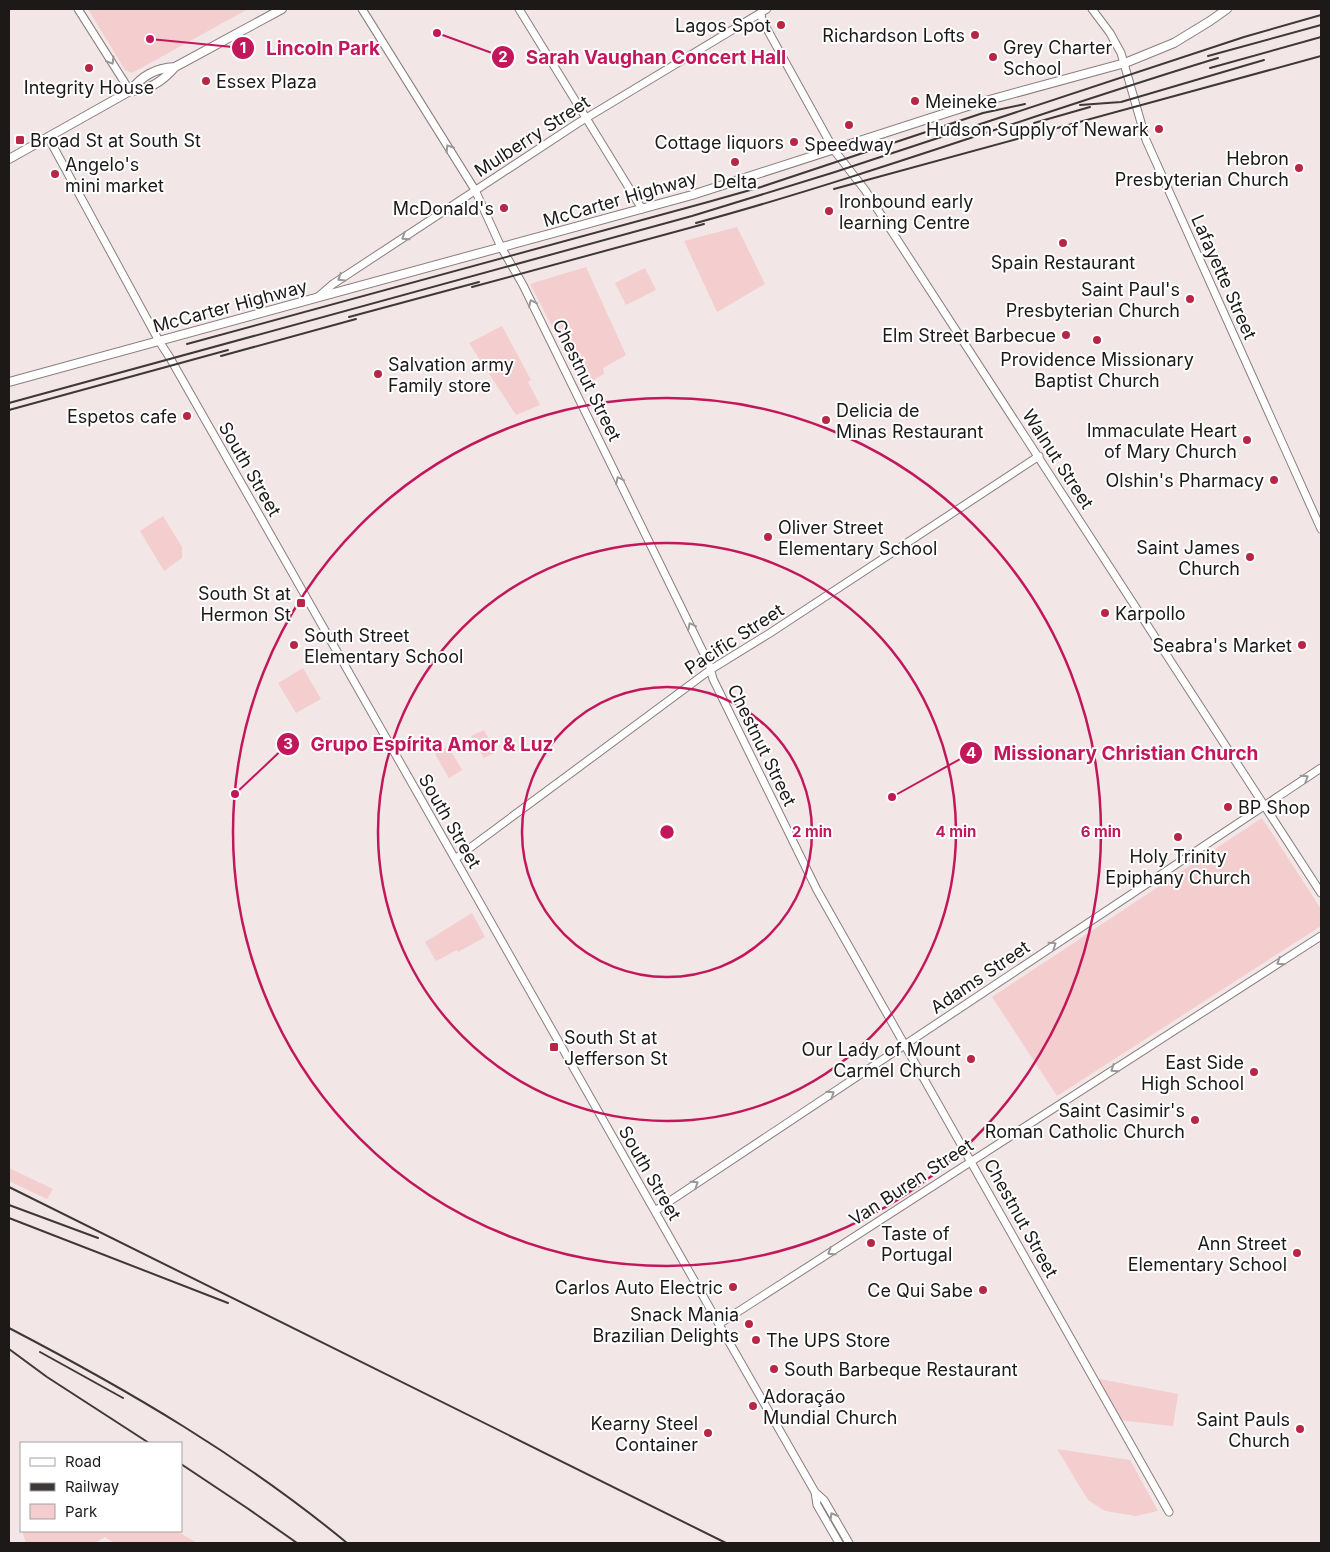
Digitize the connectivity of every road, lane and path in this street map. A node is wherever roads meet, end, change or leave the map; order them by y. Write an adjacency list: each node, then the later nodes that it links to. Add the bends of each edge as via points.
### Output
1 (78, 9): 9 (street, one-way to 9)
2 (282, 9): 9 (main road, via 175,67 166,77 142,91)
3 (362, 9): 14 (street, Chestnut Street, one-way to 3)
4 (519, 9): 10 (street)
5 (1092, 9): 8 (street, Lafayette Street, via 1110,33)
6 (1227, 9): 8 (main road, McCarter Highway, via 1174,43)
7 (764, 11): 10 (street, Mulberry Street); 12 (street, Walnut Street, via 762,20)
8 (1125, 63): 12 (main road, McCarter Highway, via 971,105); 21 (street, Lafayette Street, via 1146,140)
9 (130, 92): 11 (main road)
10 (586, 118): 14 (street, Mulberry Street); 15 (street)
11 (48, 137): 13 (main road); 18 (street, South Street)
12 (834, 150): 15 (main road, McCarter Highway); 20 (street, Walnut Street, via 865,190)
13 (9, 159)
14 (475, 190): 16 (street, Chestnut Street); 17 (street, Mulberry Street, one-way to 17)
15 (642, 209): 16 (main road, McCarter Highway)
16 (501, 248): 17 (main road, McCarter Highway); 22 (street, Chestnut Street, one-way to 16, via 523,285)
17 (318, 297): 18 (main road, McCarter Highway)
18 (159, 341): 19 (main road, McCarter Highway); 25 (street, South Street)
19 (9, 382)
20 (1039, 456): 22 (street, Pacific Street); 24 (street, Walnut Street)
21 (1321, 529)
22 (710, 670): 25 (street, Pacific Street); 28 (street, Chestnut Street, via 817,890)
23 (1321, 768): 24 (street, Adams Street, one-way to 23)
24 (1264, 805): 26 (street, Walnut Street); 28 (street, Adams Street, one-way to 24)
25 (455, 859): 30 (street, South Street)
26 (1321, 893)
27 (1321, 936): 29 (street, Van Buren Street, one-way to 29)
28 (906, 1045): 29 (street, Chestnut Street); 30 (street, Adams Street, one-way to 28)
29 (971, 1161): 31 (street, Van Buren Street, one-way to 31); 33 (street, Chestnut Street)
30 (654, 1211): 31 (street, South Street)
31 (719, 1324): 32 (street, South Street)
32 (815, 1492): 34 (street, South Street, via 817,1505); 35 (street, South Street, one-way to 32, via 824,1500)
33 (1169, 1512)
34 (839, 1543)
35 (849, 1543)

